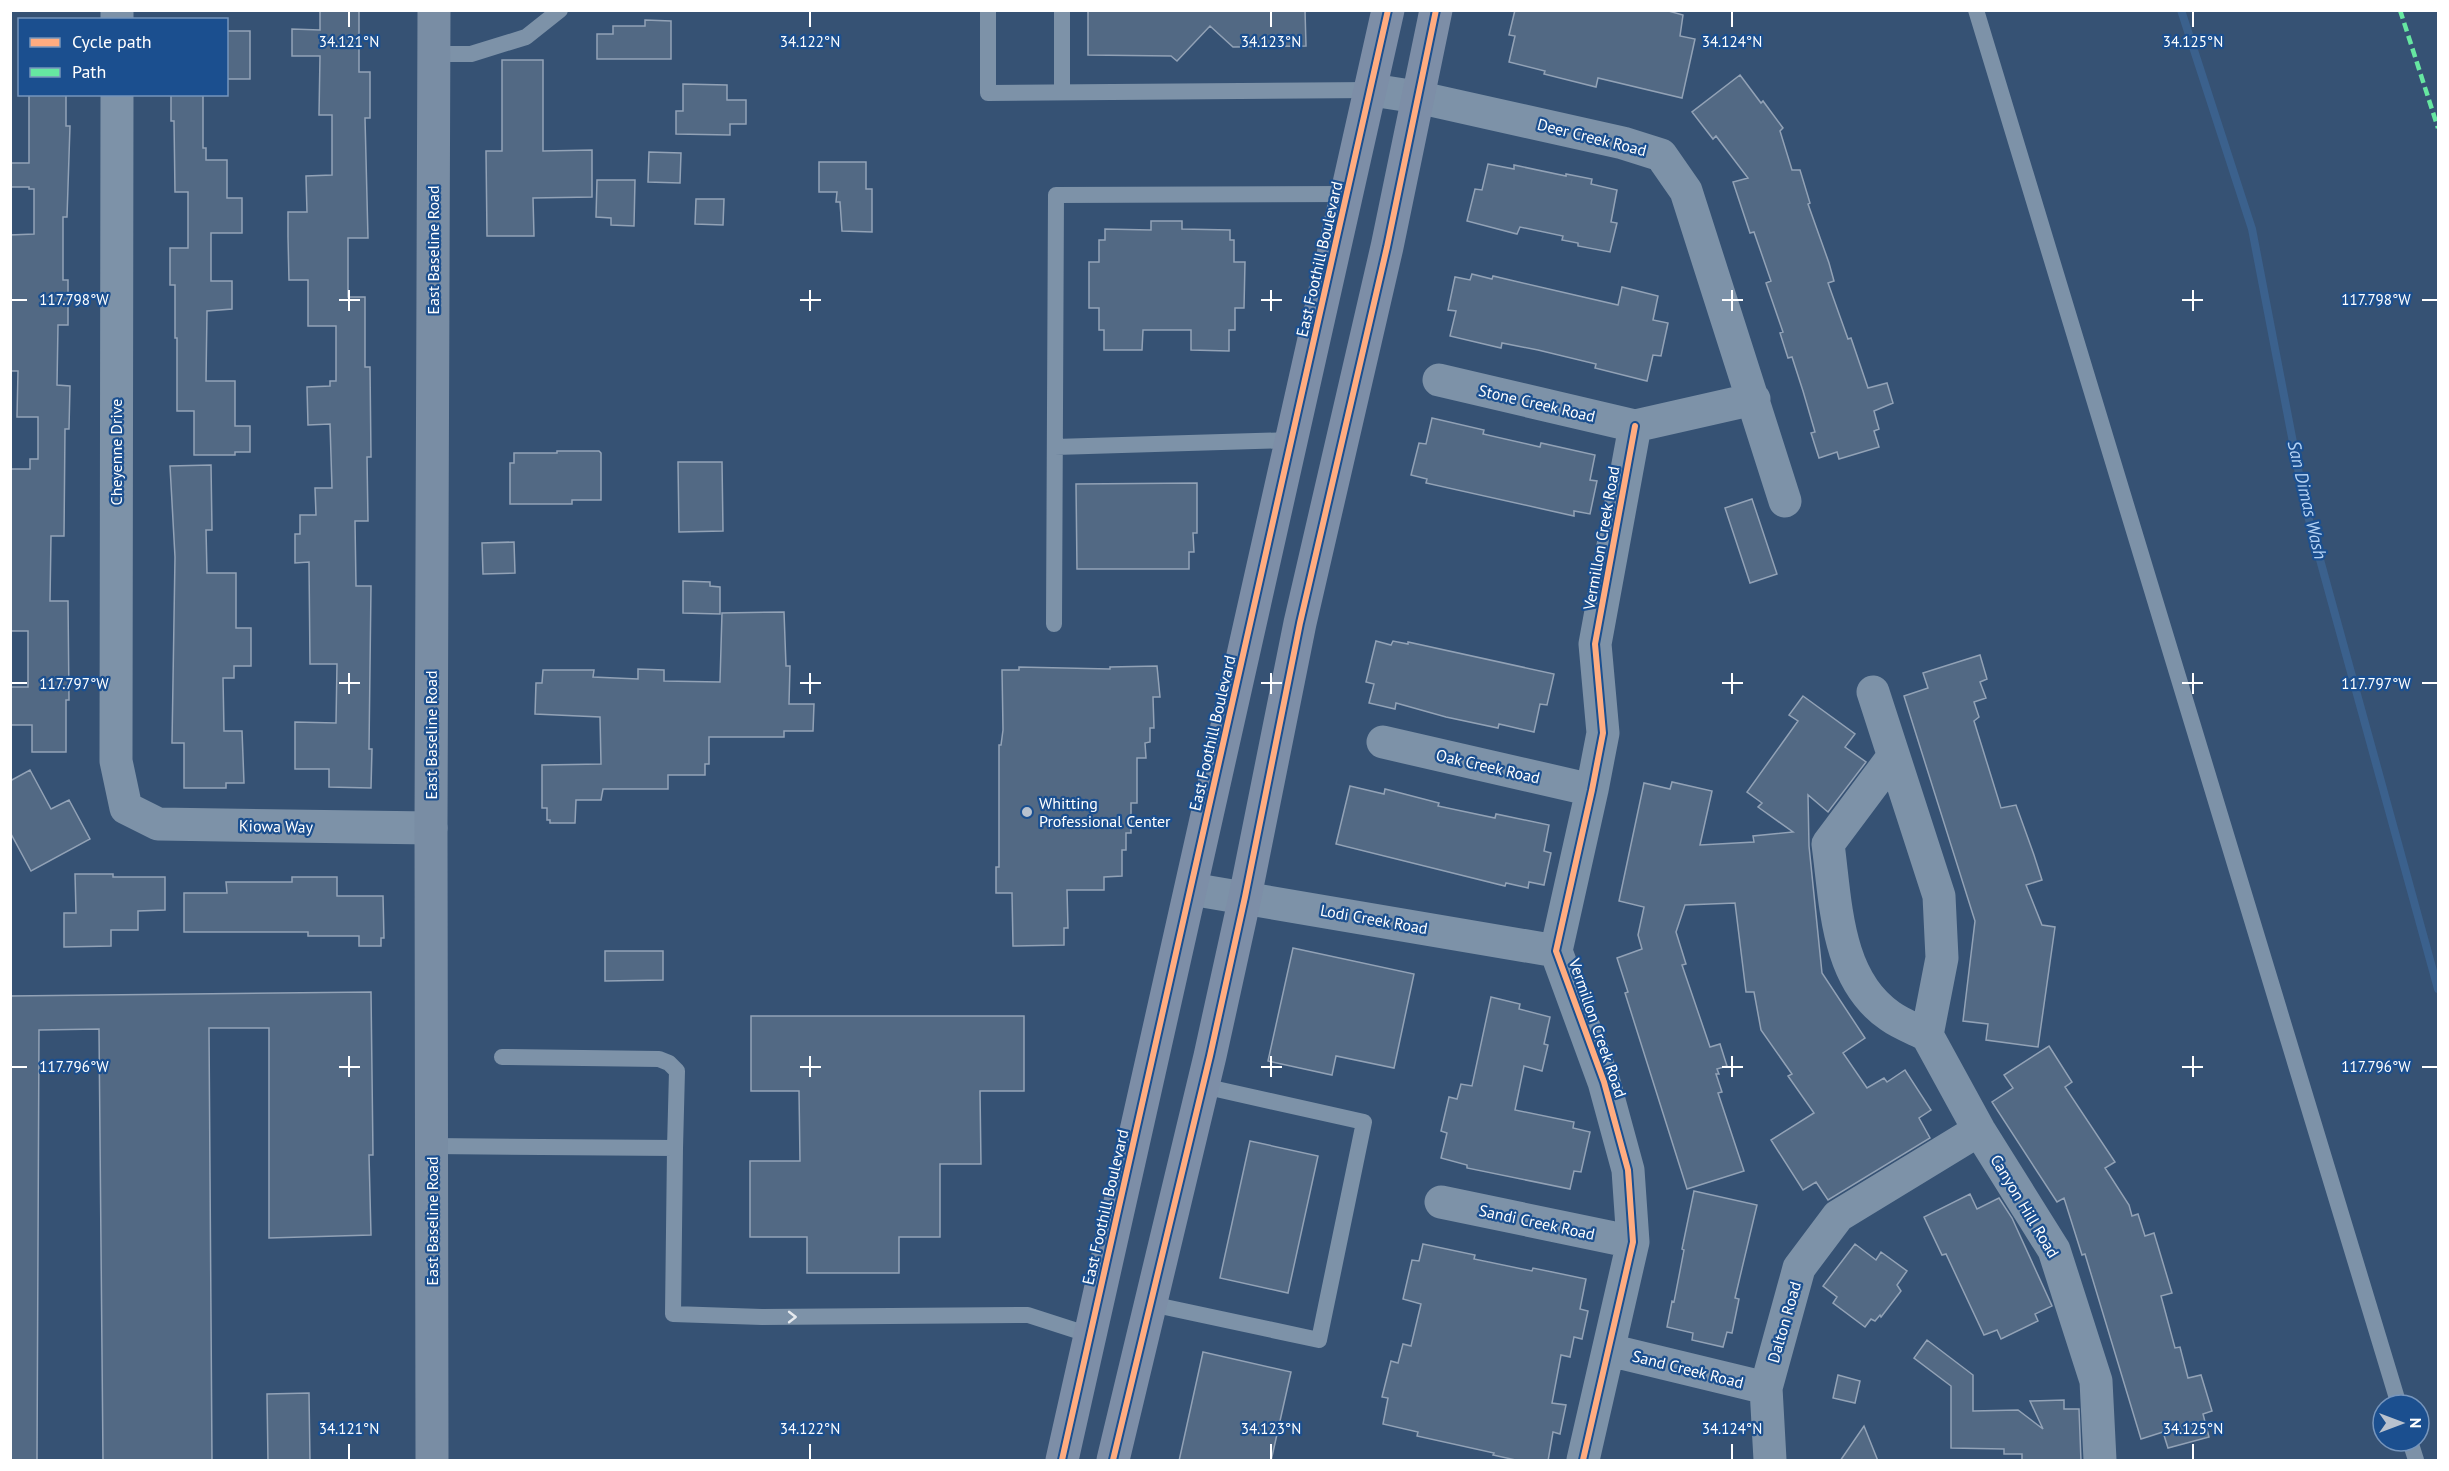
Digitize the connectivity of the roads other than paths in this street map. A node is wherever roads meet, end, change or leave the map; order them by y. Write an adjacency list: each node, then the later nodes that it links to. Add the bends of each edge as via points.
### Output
1 (434, 10): 8 (main road, East Baseline Road)
2 (560, 10): 8 (lane, via 526,37 471,54)
3 (988, 10): 10 (lane, via 988,93)
4 (1062, 10): 10 (lane)
5 (1388, 10): 9 (main road, East Foothill Boulevard)
6 (1436, 10): 12 (main road)
7 (1976, 10): 42 (lane)
8 (434, 54): 26 (main road, East Baseline Road)
9 (1372, 90): 10 (lane); 12 (street, Deer Creek Road); 13 (main road, East Foothill Boulevard)
10 (1062, 92)
11 (117, 96): 25 (street, Cheyenne Drive, via 116,761)
12 (1417, 97): 15 (street, Deer Creek Road, via 1623,142 1661,155 1686,191); 28 (main road, via 1387,247 1300,623)
13 (1348, 194): 17 (main road, East Foothill Boulevard); 18 (lane, via 1056,195)
14 (1439, 380): 16 (street, Stone Creek Road)
15 (1754, 399): 16 (street); 19 (street, Deer Creek Road)
16 (1635, 426): 24 (street, Vermillon Creek Road, via 1595,644 1603,732)
17 (1292, 440): 18 (lane); 27 (main road, East Foothill Boulevard)
18 (1055, 447): 20 (lane)
19 (1785, 501)
20 (1054, 624)
21 (1873, 692): 23 (street)
22 (1383, 742): 24 (street, Oak Creek Road)
23 (1893, 757): 30 (street, via 1939,896 1942,958); 30 (street, via 1828,844 1840,937 1862,989 1889,1016)
24 (1592, 790): 29 (street, Vermillon Creek Road)
25 (126, 808): 26 (street, Kiowa Way, via 158,824)
26 (431, 828): 34 (main road, East Baseline Road)
27 (1191, 889): 28 (street, Lodi Creek Road); 39 (main road, East Foothill Boulevard)
28 (1245, 897): 29 (street, Lodi Creek Road); 32 (main road)
29 (1556, 951): 37 (street, Vermillon Creek Road, via 1604,1082 1628,1170)
30 (1927, 1035): 33 (street, Canyon Hill Road)
31 (502, 1057): 35 (lane, via 658,1059 669,1063 677,1071)
32 (1203, 1086): 38 (main road); 38 (lane, via 1364,1122 1319,1340)
33 (1979, 1130): 41 (street, Dalton Road, via 1838,1216 1799,1268); 48 (street, Canyon Hill Road, via 2054,1250 2096,1381)
34 (432, 1146): 35 (lane); 43 (main road, East Baseline Road)
35 (675, 1148): 39 (lane, one-way to 39, via 673,1314 1028,1315)
36 (1441, 1202): 37 (street, Sandi Creek Road)
37 (1632, 1242): 40 (street, Vermillon Creek Road)
38 (1151, 1304): 45 (main road)
39 (1090, 1335): 44 (main road, East Foothill Boulevard)
40 (1609, 1350): 41 (street, Sand Creek Road); 46 (street, Vermillon Creek Road)
41 (1766, 1388): 47 (street, Dalton Road)
42 (2395, 1393)
43 (432, 1461)
44 (1062, 1461)
45 (1113, 1461)
46 (1583, 1461)
47 (1770, 1461)
48 (2100, 1461)

